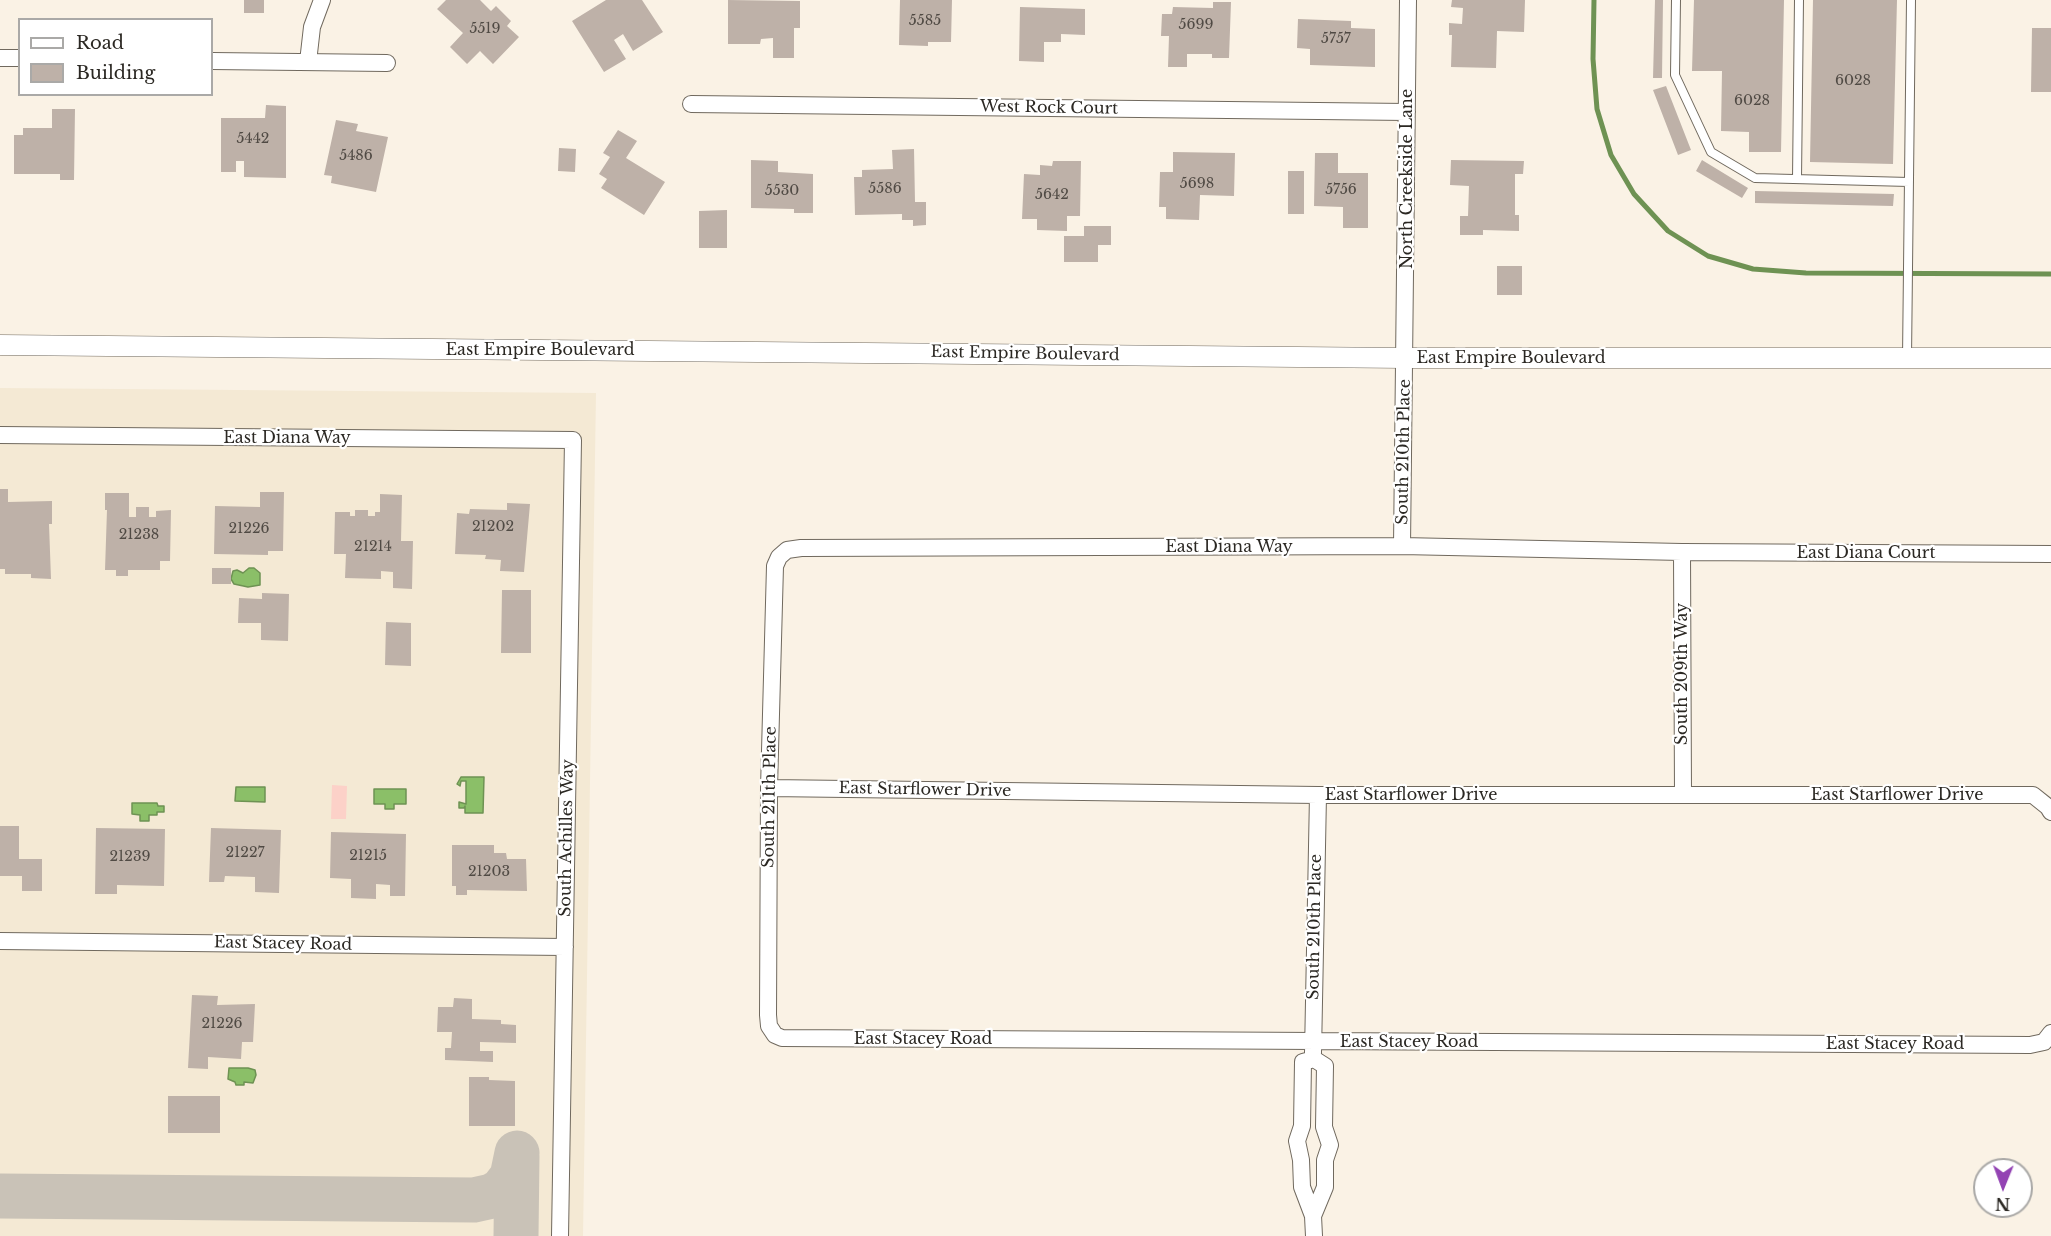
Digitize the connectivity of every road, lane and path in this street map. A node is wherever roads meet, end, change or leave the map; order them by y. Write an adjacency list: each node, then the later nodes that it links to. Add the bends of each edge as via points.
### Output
1 (322, 0): 9 (street, via 312,27)
2 (1408, 0): 12 (street, North Creekside Lane)
3 (1676, 0): 13 (lane, via 1675,75 1711,152 1755,178)
4 (1799, 0): 13 (lane)
5 (1911, 0): 14 (lane)
6 (0, 58): 7 (street)
7 (18, 58)
8 (213, 61): 9 (street)
9 (308, 62): 10 (street)
10 (387, 63)
11 (691, 104): 12 (street, West Rock Court)
12 (1407, 112): 17 (street, North Creekside Lane)
13 (1797, 180): 14 (lane)
14 (1909, 182): 16 (lane)
15 (0, 345): 17 (street, East Empire Boulevard)
16 (1907, 357): 17 (street, East Empire Boulevard); 18 (street, East Empire Boulevard)
17 (1406, 358): 21 (street, South 210th Place)
18 (2051, 358)
19 (0, 435): 20 (street, East Diana Way)
20 (573, 440): 30 (street, South Achilles Way)
21 (1402, 546): 22 (street, East Diana Way); 24 (street, East Diana Way, via 801,548)
22 (1682, 552): 23 (street, East Diana Court); 27 (street, South 209th Way)
23 (2051, 554)
24 (778, 557): 25 (street, South 211th Place)
25 (769, 788): 26 (street, East Starflower Drive); 31 (street, South 211th Place, via 768,1015)
26 (1318, 795): 27 (street, East Starflower Drive); 33 (street, South 210th Place)
27 (1683, 795): 28 (street, East Starflower Drive, via 2033,795)
28 (2050, 809)
29 (0, 941): 30 (street, East Stacey Road)
30 (565, 947): 38 (street, South Achilles Way)
31 (775, 1035): 33 (street, East Stacey Road)
32 (2048, 1038): 33 (street, East Stacey Road, via 2018,1045)
33 (1313, 1042): 34 (street, South 210th Place)
34 (1312, 1060): 35 (street, South 210th Place, via 1303,1062); 36 (street, South 210th Place, via 1325,1066)
35 (1302, 1126): 36 (street); 37 (street, South 210th Place, via 1297,1140 1302,1187)
36 (1324, 1126): 37 (street, South 210th Place, via 1330,1145 1325,1160 1325,1187)
37 (1312, 1216): 39 (street, South 210th Place)
38 (560, 1236)
39 (1314, 1236)

